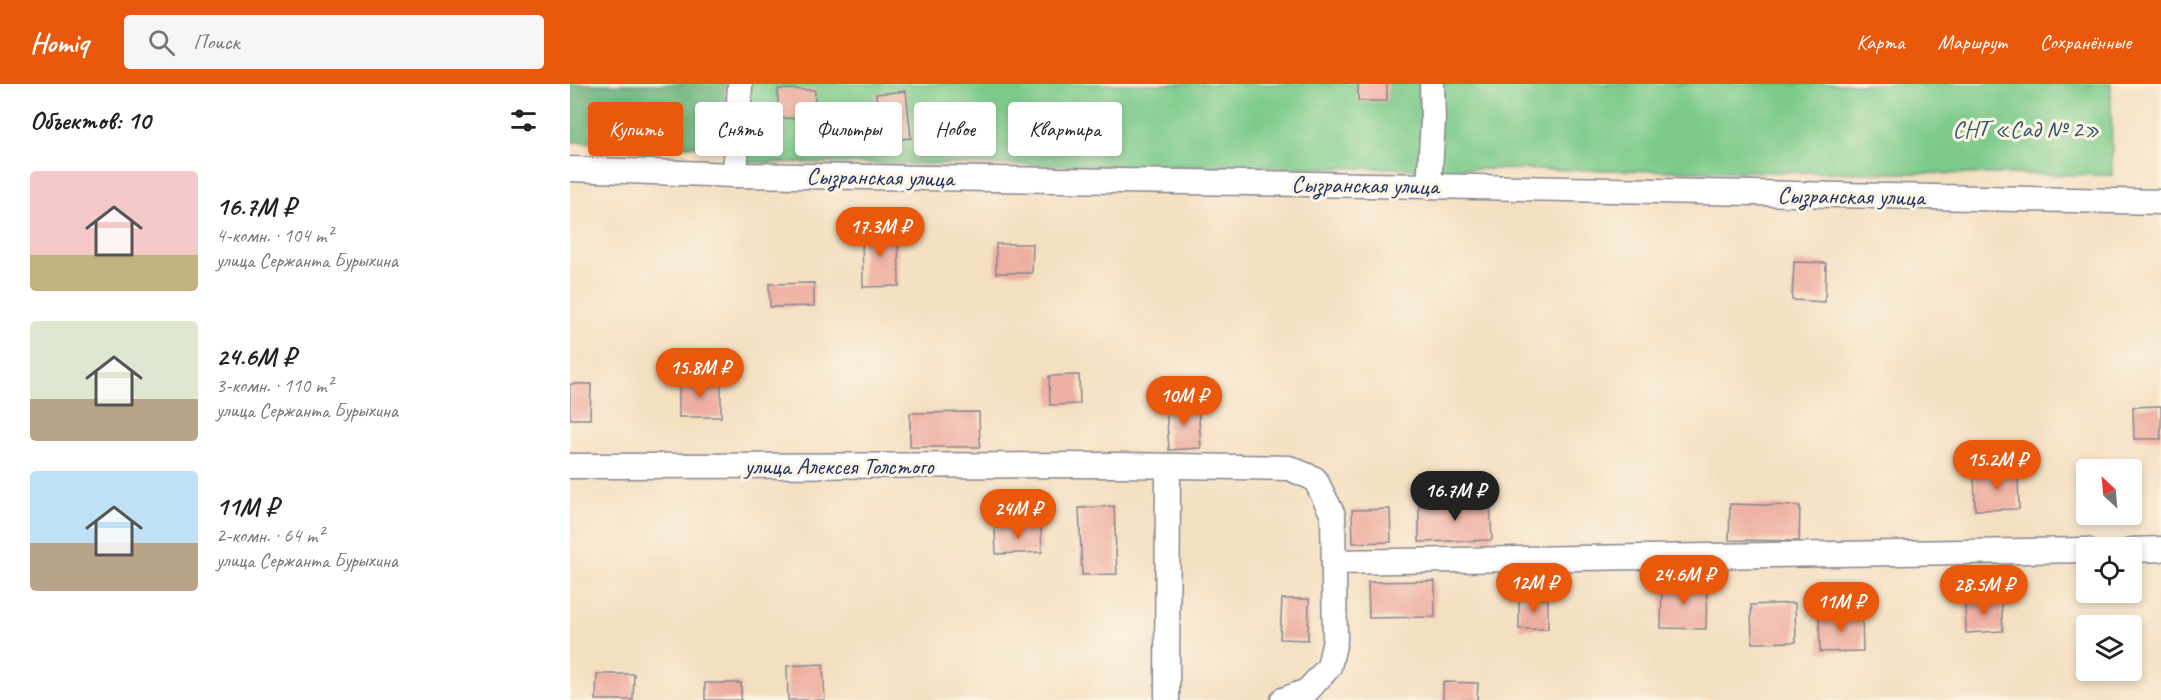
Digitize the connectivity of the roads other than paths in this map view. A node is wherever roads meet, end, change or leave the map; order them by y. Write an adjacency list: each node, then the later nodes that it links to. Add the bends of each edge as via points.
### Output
1 (741, 84): 4 (street)
2 (1432, 84): 5 (street)
3 (570, 169): 4 (street, Сызранская улица)
4 (735, 175): 5 (street, Сызранская улица)
5 (1429, 186): 6 (street, Сызранская улица)
6 (2161, 202)
7 (570, 466): 8 (street, улица Алексея Толстого)
8 (1168, 466): 12 (street, улица Алексея Толстого, via 1289,468 1315,479 1333,515); 13 (street)
9 (2161, 549): 11 (street)
10 (2076, 550): 12 (street)
11 (2142, 550)
12 (1334, 562): 14 (street, via 1335,640 1329,667 1307,691)
13 (1167, 700)
14 (1283, 700)

